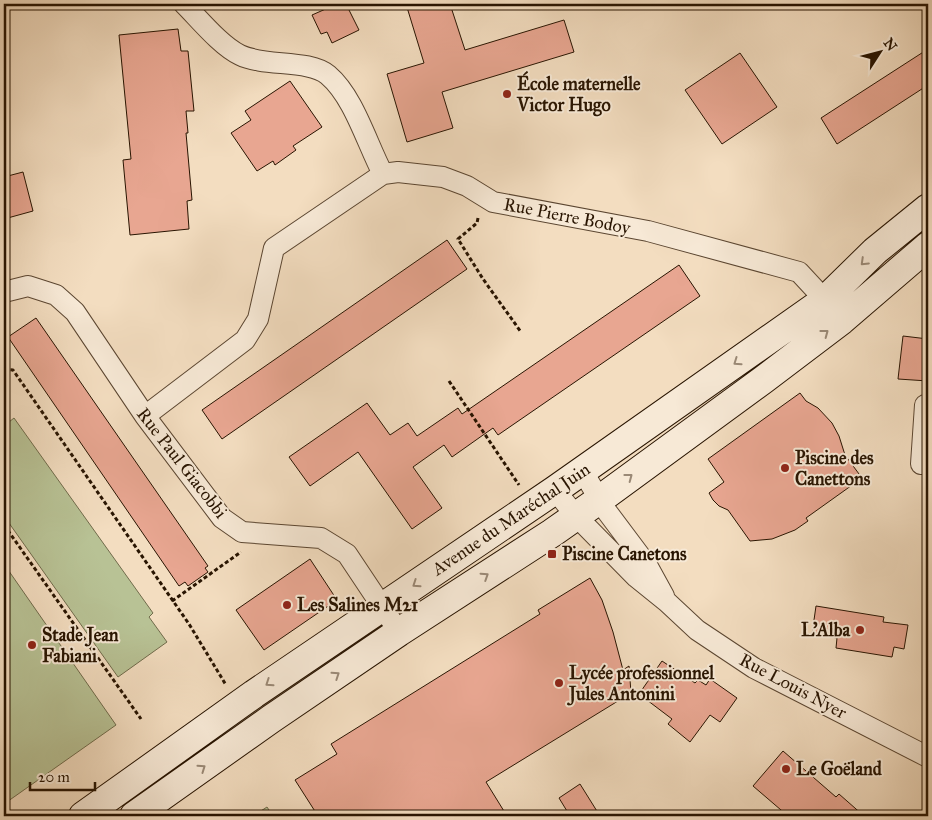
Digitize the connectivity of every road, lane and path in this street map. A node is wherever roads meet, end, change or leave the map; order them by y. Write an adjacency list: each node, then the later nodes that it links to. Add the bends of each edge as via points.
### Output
1 (184, 4): 2 (street, via 241,55 312,67 340,86)
2 (382, 174): 3 (street, Rue Pierre Bodoy, via 398,172 443,177); 13 (street, via 274,248 258,319 245,340)
3 (483, 195): 8 (street, Rue Pierre Bodoy, via 493,202 648,231 799,272); 9 (path, via 477,223 458,239)
4 (928, 208): 5 (main road, Avenue du Maréchal Juin)
5 (901, 231): 6 (street); 8 (main road, Avenue du Maréchal Juin, one-way to 8, via 875,251)
6 (927, 250): 17 (main road, Avenue du Maréchal Juin, one-way to 6, via 842,320)
7 (4, 292): 13 (street, Rue Paul Giacobbi, via 28,286 56,294 75,312)
8 (825, 300): 15 (main road, Avenue du Maréchal Juin, one-way to 15)
9 (521, 332)
10 (4, 369): 22 (path, via 13,370)
11 (450, 380): 18 (path)
12 (928, 405): 14 (street, via 925,405 921,464)
13 (145, 416): 21 (street, Rue Paul Giacobbi, via 222,518 242,532)
14 (928, 464)
15 (582, 470): 16 (main road, Avenue du Maréchal Juin); 17 (street, Rue Louis Nyer)
16 (555, 490): 18 (main road, Avenue du Maréchal Juin); 19 (street, Rue Louis Nyer)
17 (599, 500): 19 (main road, Avenue du Maréchal Juin); 23 (street, Rue Louis Nyer, via 647,565)
18 (532, 505): 24 (main road, Avenue du Maréchal Juin, one-way to 24)
19 (575, 515): 23 (street, Rue Louis Nyer, via 636,577); 25 (main road, Avenue du Maréchal Juin, one-way to 19)
20 (4, 525): 27 (path)
21 (259, 533): 22 (path, via 247,548); 24 (street, Rue Paul Giacobbi, via 321,538 347,554)
22 (172, 601): 26 (path)
23 (667, 602): 28 (street, Rue Louis Nyer, via 697,630 754,668)
24 (382, 607): 25 (street, Rue Paul Giacobbi); 26 (main road, Avenue du Maréchal Juin, one-way to 26)
25 (398, 632): 30 (main road, Avenue du Maréchal Juin, one-way to 25)
26 (239, 704): 29 (main road, Avenue du Maréchal Juin)
27 (141, 719)
28 (928, 757)
29 (83, 816)
30 (134, 816)

